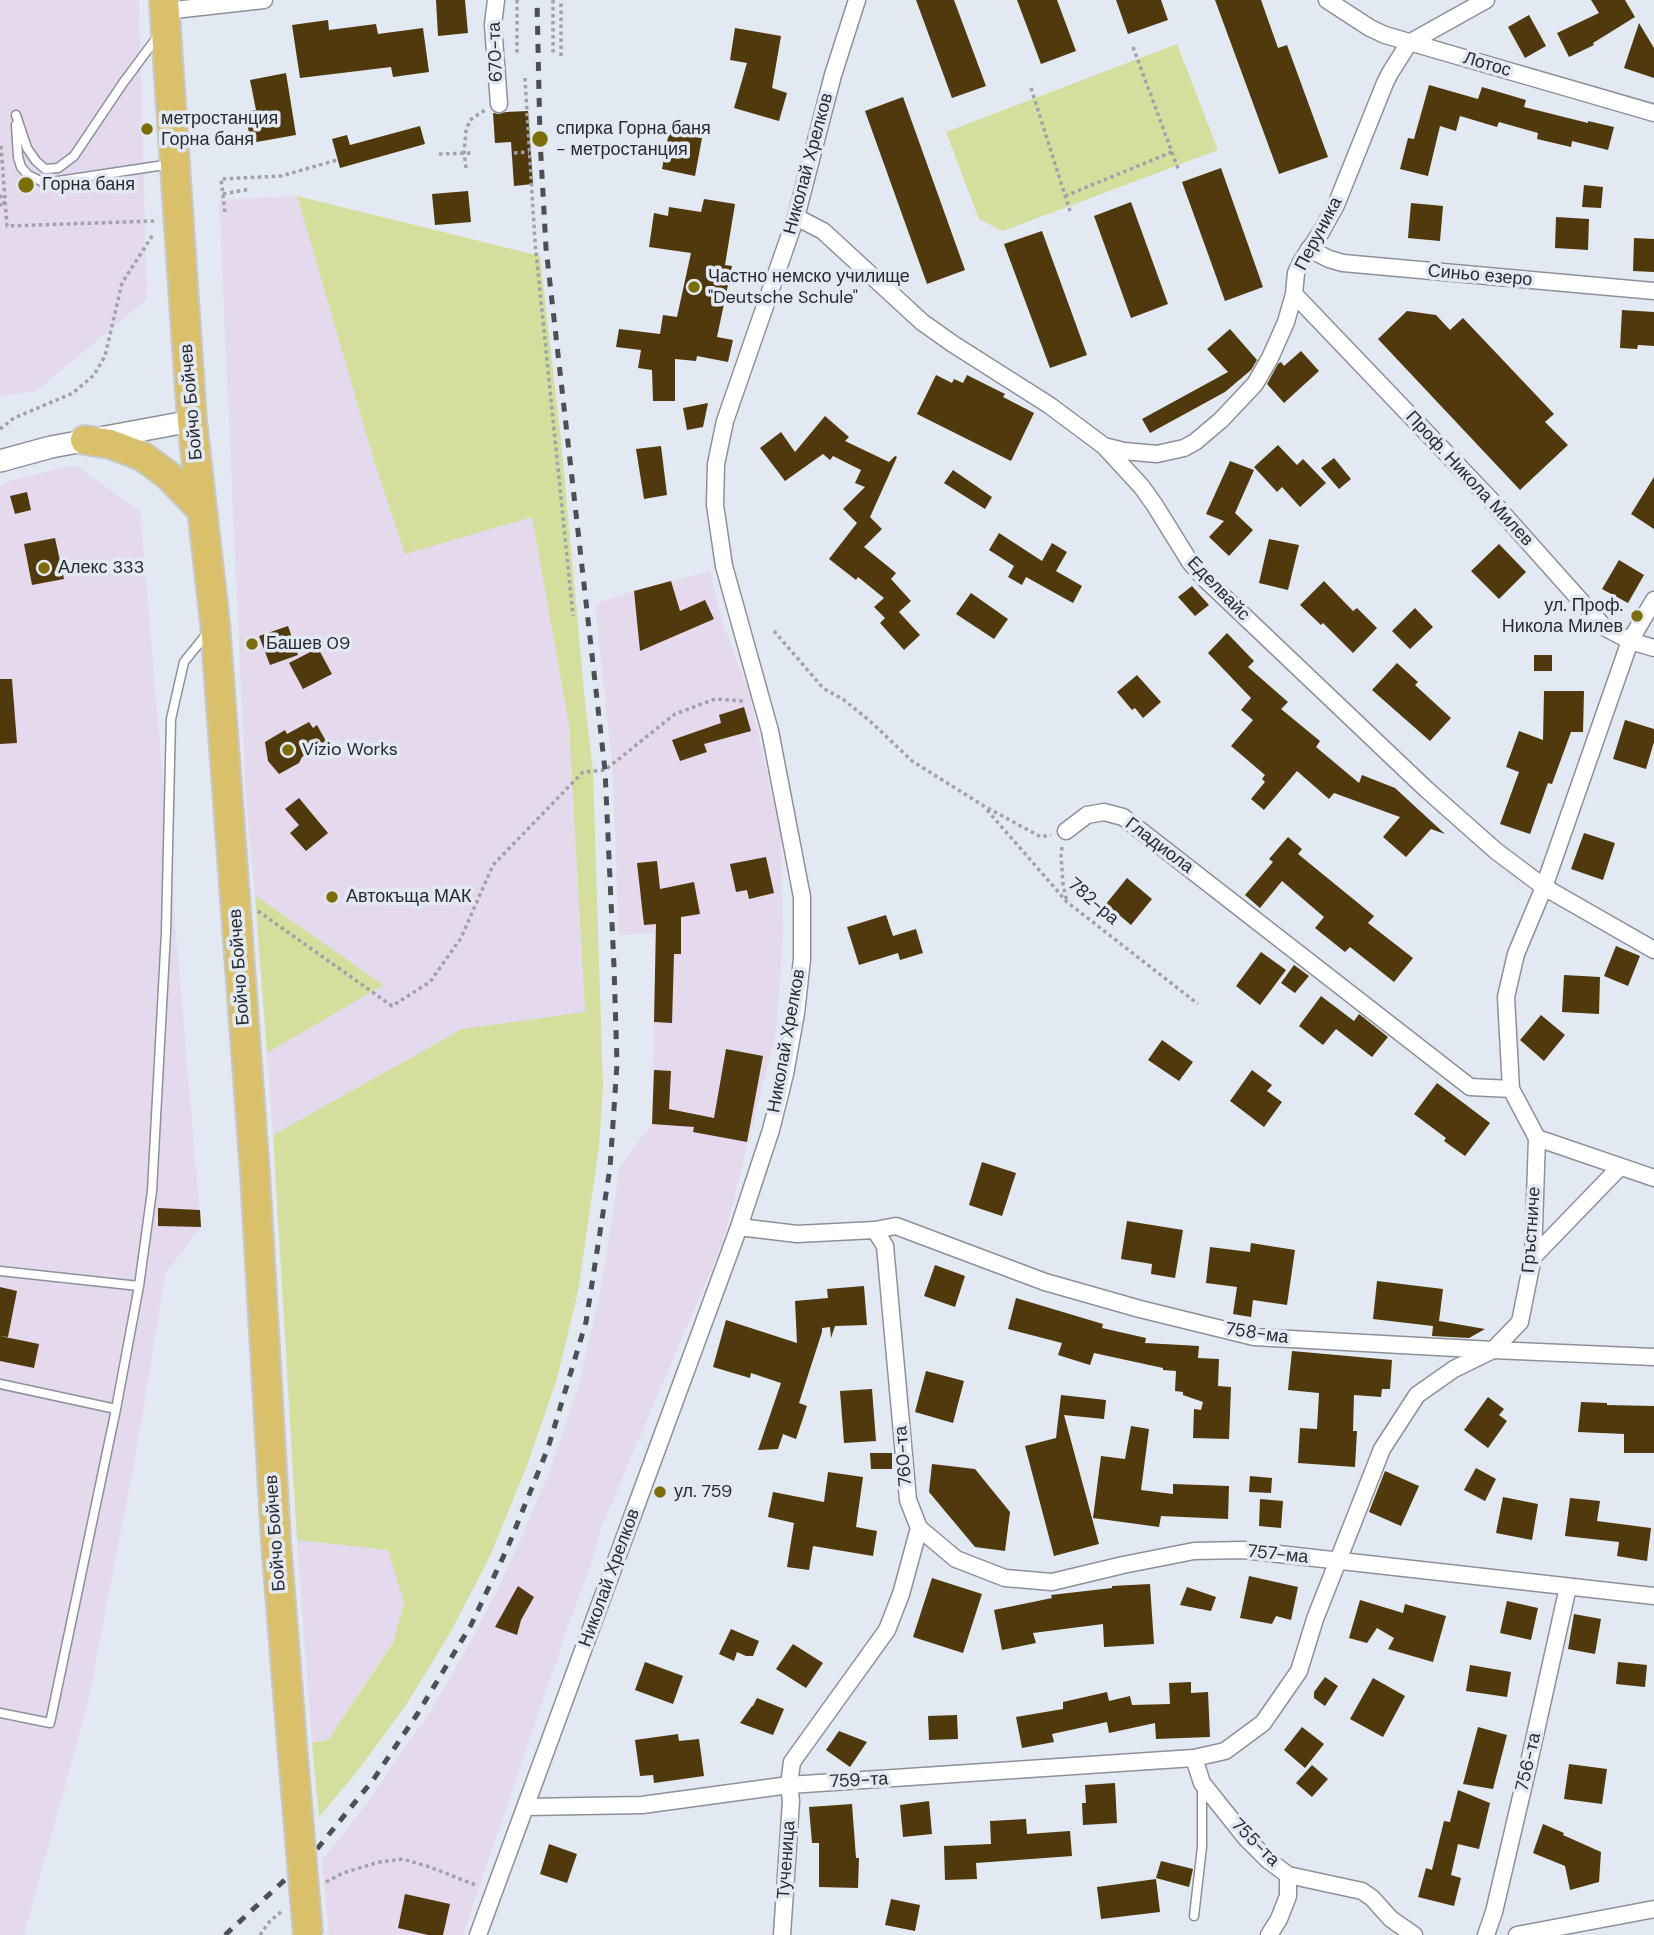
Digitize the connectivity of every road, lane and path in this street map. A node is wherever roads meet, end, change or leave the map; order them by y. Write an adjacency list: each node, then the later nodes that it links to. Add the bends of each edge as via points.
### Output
1 (264, 0): 9 (street)
2 (496, 0): 17 (street, 670-та, via 493,25)
3 (517, 0): 12 (path)
4 (553, 0): 13 (path)
5 (561, 0): 14 (path)
6 (857, 0): 37 (street, Николай Хрелков)
7 (1327, 0): 10 (street, Лотос, via 1370,28)
8 (1486, 0): 10 (street, Перуника)
9 (165, 12): 27 (highway, Бойчо Бойчев); 27 (lane, via 74,156 58,168 45,169 27,148 16,115 17,144 21,167 44,183)
10 (1409, 43): 18 (street, Лотос); 42 (street, Перуника, via 1385,83 1336,205)
11 (1133, 47): 21 (path)
12 (517, 56)
13 (553, 56)
14 (561, 56)
15 (525, 78): 20 (path)
16 (1031, 88): 33 (path)
17 (499, 104): 22 (path, via 470,120)
18 (1654, 113)
19 (1, 146): 34 (path)
20 (530, 152): 24 (path); 52 (path)
21 (1172, 152): 29 (path); 33 (path)
22 (464, 153): 23 (path); 25 (path); 28 (path)
23 (472, 153)
24 (514, 153)
25 (439, 154)
26 (337, 160): 31 (path, via 281,176 222,180)
27 (175, 163): 45 (highway, Бойчо Бойчев)
28 (466, 169)
29 (1179, 172)
30 (250, 190): 31 (path)
31 (223, 194): 36 (path)
32 (0, 195): 34 (path)
33 (1065, 196): 35 (path)
34 (3, 205): 40 (path)
35 (1070, 211)
36 (225, 212)
37 (796, 217): 48 (street, Еделвайс, via 823,231 922,322); 57 (street, Николай Хрелков, via 725,421 716,464 716,517 724,566)
38 (154, 221): 40 (path)
39 (0, 226): 40 (path)
40 (7, 226)
41 (154, 233): 46 (path, via 122,283 105,356 94,375 73,393 14,418)
42 (1309, 249): 43 (street, Синьо езеро, via 1343,263); 44 (street, Перуника, via 1296,273)
43 (1654, 291)
44 (1294, 294): 48 (street, Перуника, via 1262,374 1195,442 1157,454); 55 (street, Проф. Никола Милев, via 1489,498 1604,627)
45 (192, 421): 47 (street); 50 (highway, Бойчо Бойчев)
46 (0, 429)
47 (85, 440): 49 (street); 50 (highway, via 142,456)
48 (1104, 446): 60 (street, Еделвайс, via 1141,486 1203,577 1426,789)
49 (0, 461)
50 (201, 509): 53 (highway, Бойчо Бойчев)
51 (1654, 600): 55 (street, Гръстниче)
52 (573, 616)
53 (215, 623): 73 (lane, via 184,662 171,719 166,932 152,1191); 94 (highway, Бойчо Бойчев, bridge, via 276,1542)
54 (774, 631): 58 (path, via 823,688 870,721 912,761)
55 (1630, 641): 56 (street, Проф. Никола Милев); 60 (street, Гръстниче)
56 (1654, 648)
57 (770, 730): 62 (path, via 753,702 715,699 675,713 605,770 583,772 493,864 461,938 429,982 392,1006); 69 (street, Николай Хрелков, via 803,898 802,960 785,1074)
58 (984, 806): 59 (path, via 1041,837); 61 (path, 782-ра)
59 (1066, 831): 61 (path, via 1060,855); 65 (street, Гладиола, via 1087,815 1104,812 1123,817 1470,1087)
60 (1544, 887): 63 (street, Еделвайс); 65 (street, Гръстниче, via 1516,954 1506,997)
61 (1067, 902): 64 (path, 782-ра)
62 (256, 909)
63 (1654, 950)
64 (1198, 1004)
65 (1511, 1088): 66 (street, Гръстниче)
66 (1537, 1138): 67 (street); 71 (street, Гръстниче)
67 (1620, 1167): 68 (street); 71 (street)
68 (1654, 1178)
69 (739, 1227): 70 (street, via 797,1234); 86 (street, Николай Хрелков)
70 (875, 1230): 74 (street, 758-ма, via 896,1226 1045,1282 1254,1337); 78 (street, 760-та, via 885,1245 908,1500)
71 (1533, 1257): 74 (street, Гръстниче, via 1520,1322)
72 (0, 1271): 73 (lane)
73 (139, 1286): 77 (lane)
74 (1493, 1350): 75 (street, 758-ма); 79 (street, Гръстниче, via 1454,1369 1417,1395 1382,1448)
75 (1654, 1357)
76 (0, 1384): 77 (lane)
77 (116, 1409): 82 (lane, via 50,1723)
78 (919, 1528): 79 (street, 757-ма, via 956,1559 1005,1578 1052,1582 1194,1552 1243,1550); 85 (street, via 887,1630 792,1762)
79 (1339, 1561): 80 (street, 757-ма); 83 (street, Гръстниче, via 1299,1671 1263,1723 1225,1751)
80 (1568, 1587): 81 (street, 757-ма); 99 (street, 756-та)
81 (1654, 1596)
82 (0, 1713)
83 (1194, 1758): 84 (street, 755-та); 85 (street, 759-та)
84 (1202, 1783): 87 (street, 755-та, via 1246,1838); 92 (lane)
85 (789, 1785): 86 (street, 759-та, via 642,1805); 96 (street, Тученица)
86 (525, 1807): 89 (street, Николай Хрелков)
87 (1288, 1875): 97 (street, via 1288,1896); 98 (street, 755-та, via 1362,1891)
88 (321, 1885): 89 (path, via 343,1872 403,1859)
89 (494, 1892): 95 (street, Николай Хрелков)
90 (289, 1905): 93 (path)
91 (1654, 1909): 100 (street)
92 (1195, 1916)
93 (260, 1935)
94 (309, 1935)
95 (478, 1935)
96 (782, 1935)
97 (1269, 1935)
98 (1414, 1935)
99 (1486, 1935)
100 (1517, 1935)

